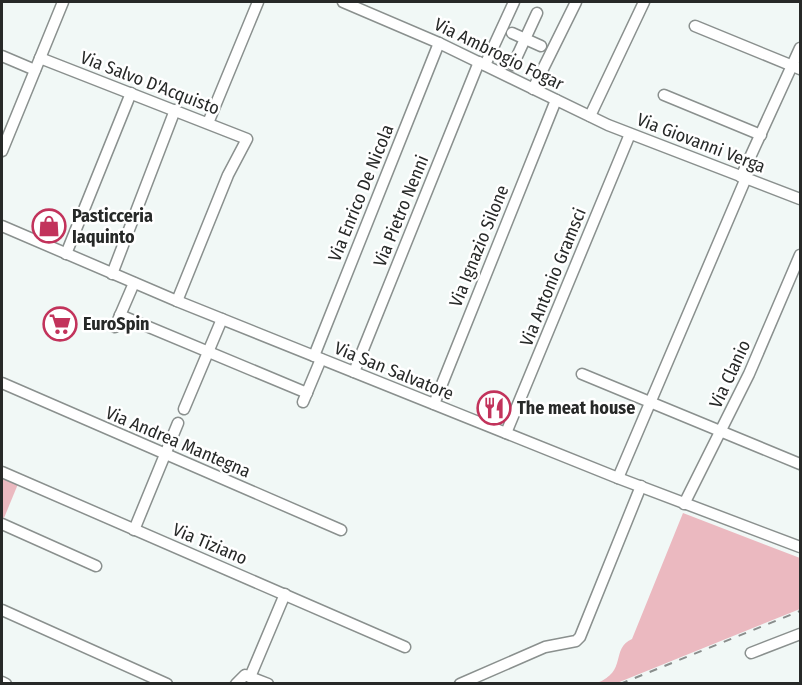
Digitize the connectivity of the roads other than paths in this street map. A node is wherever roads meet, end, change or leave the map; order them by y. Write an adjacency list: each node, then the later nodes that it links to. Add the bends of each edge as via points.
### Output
1 (63, 2): 16 (street)
2 (258, 2): 27 (street)
3 (343, 2): 7 (street, Via Ambrogio Fogar)
4 (513, 2): 17 (street, Via Pietro Nenni)
5 (576, 2): 21 (street)
6 (644, 2): 26 (street)
7 (361, 5): 12 (street, Via Ambrogio Fogar)
8 (537, 13): 11 (street)
9 (695, 26): 19 (street)
10 (512, 33): 11 (street)
11 (525, 39): 13 (street); 18 (street)
12 (439, 43): 17 (street, Via Ambrogio Fogar); 43 (street, Via Enrico De Nicola)
13 (541, 46)
14 (801, 48): 19 (street)
15 (2, 56): 20 (street)
16 (40, 57): 20 (street); 22 (street, Via Salvo D'Acquisto)
17 (482, 64): 21 (street, Via Ambrogio Fogar); 44 (street, Via Pietro Nenni)
18 (513, 65)
19 (796, 68): 29 (street)
20 (35, 70): 30 (street)
21 (533, 88): 24 (street, Via Ambrogio Fogar)
22 (131, 93): 25 (street, Via Salvo D'Acquisto); 34 (street)
23 (663, 95): 29 (street)
24 (556, 100): 26 (street, Via Ambrogio Fogar); 48 (street, Via Ignazio Silone)
25 (175, 110): 27 (street, Via Salvo D'Acquisto); 36 (street)
26 (590, 116): 28 (street, Via Giovanni Verga)
27 (208, 123): 38 (street, Via Salvo D'Acquisto, via 248,139 228,175)
28 (630, 134): 31 (street, Via Giovanni Verga); 52 (street, Via Antonio Gramsci)
29 (760, 135): 31 (street)
30 (2, 151)
31 (744, 178): 32 (street, Via Giovanni Verga); 47 (street)
32 (801, 199)
33 (5, 230): 34 (street, Via San Salvatore)
34 (66, 255): 36 (street, Via San Salvatore)
35 (801, 255): 51 (street, Via Clanio)
36 (112, 274): 37 (street, Via San Salvatore)
37 (134, 283): 38 (street, Via San Salvatore); 39 (street)
38 (177, 301): 40 (street, Via San Salvatore)
39 (120, 315): 41 (street); 42 (street)
40 (222, 319): 42 (street); 43 (street, Via San Salvatore)
41 (115, 327)
42 (208, 352): 43 (street, Via Enrico De Nicola, via 305,398); 49 (street)
43 (317, 358): 44 (street, Via San Salvatore)
44 (354, 372): 48 (street, Via San Salvatore)
45 (582, 374): 47 (street)
46 (2, 383): 53 (street, Via Andrea Mantegna)
47 (651, 402): 51 (street); 56 (street)
48 (434, 404): 52 (street, Via San Salvatore)
49 (184, 409)
50 (178, 423): 53 (street)
51 (721, 431): 54 (street); 58 (street, Via Clanio)
52 (506, 434): 56 (street, Via San Salvatore)
53 (165, 454): 60 (street); 61 (street, Via Andrea Mantegna)
54 (801, 464)
55 (2, 472): 60 (street, Via Tiziano)
56 (618, 478): 57 (street, Via San Salvatore)
57 (640, 486): 58 (street, Via San Salvatore); 75 (street, via 580,637 545,647)
58 (684, 504): 62 (street, Via San Salvatore)
59 (2, 524): 63 (street)
60 (134, 530): 64 (street, Via Tiziano)
61 (341, 530)
62 (801, 547)
63 (96, 566)
64 (285, 594): 67 (street, Via Tiziano); 69 (street)
65 (2, 610): 72 (street)
66 (801, 634): 68 (street)
67 (405, 647)
68 (751, 653)
69 (250, 677): 73 (street, via 245,675); 74 (street)
70 (2, 682): 71 (street)
71 (6, 684)
72 (167, 684)
73 (236, 684)
74 (268, 684)
75 (460, 684)

